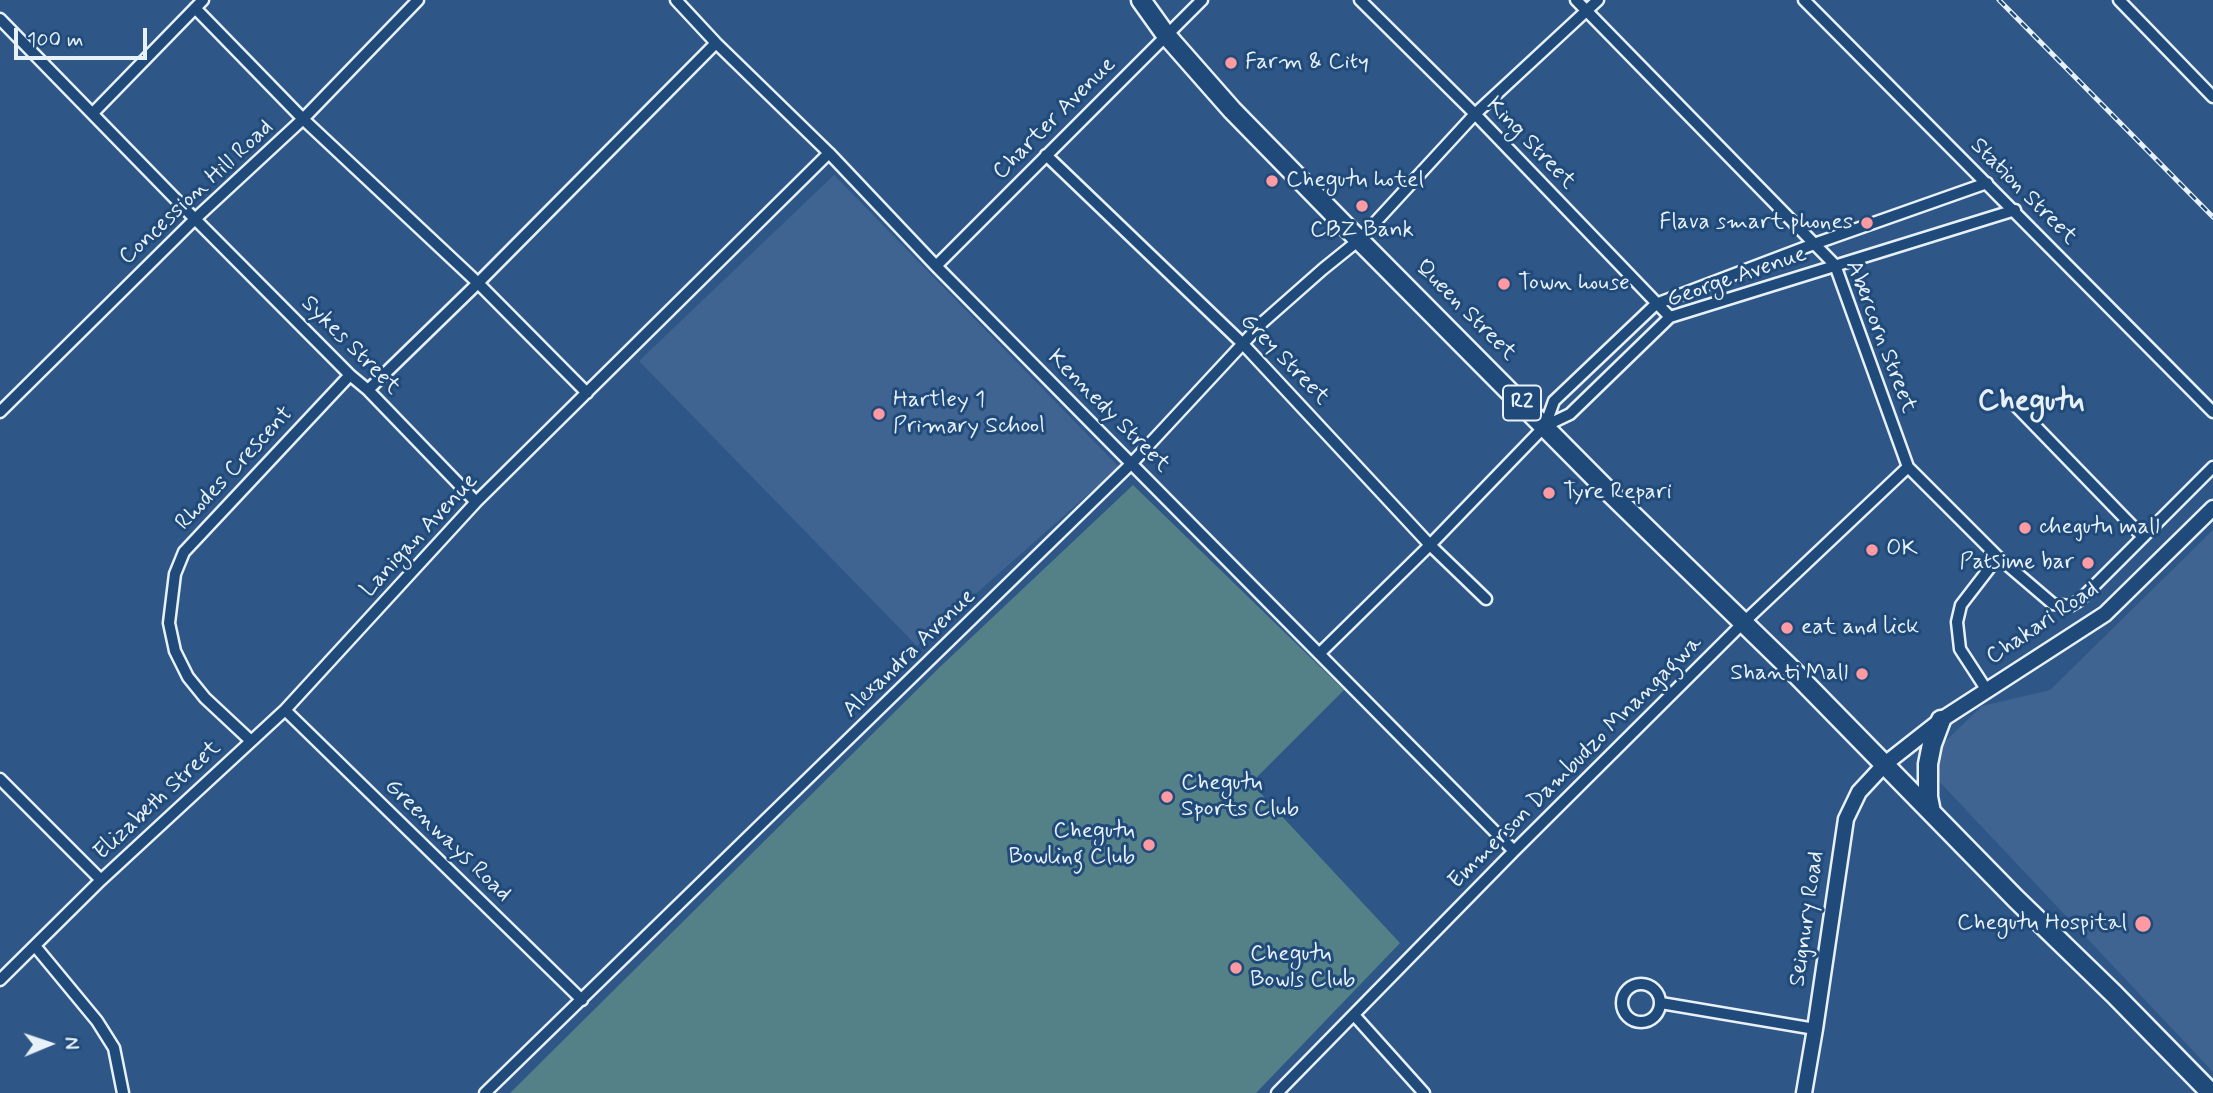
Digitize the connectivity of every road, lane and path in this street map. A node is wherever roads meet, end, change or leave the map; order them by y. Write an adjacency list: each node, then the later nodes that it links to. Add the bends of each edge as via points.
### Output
1 (203, 0): 11 (street)
2 (418, 0): 19 (street, Concession Hill Road)
3 (676, 0): 15 (street, Kennedy Street)
4 (1141, 0): 14 (highway, Queen Street / R2)
5 (1202, 0): 14 (street, Charter Avenue)
6 (1360, 0): 18 (street, King Street)
7 (1576, 0): 12 (street, Abercorn Street)
8 (1598, 0): 12 (street, Alexandra Avenue)
9 (1804, 0): 22 (street, Station Street)
10 (2119, 0): 16 (street)
11 (195, 8): 17 (street); 19 (street)
12 (1587, 11): 18 (street, Alexandra Avenue); 26 (street, Abercorn Street)
13 (0, 19): 17 (street, Sykes Street)
14 (1166, 35): 21 (street, Charter Avenue); 25 (highway, Queen Street / R2)
15 (716, 43): 20 (street, Kennedy Street); 29 (street)
16 (2213, 97)
17 (93, 113): 24 (street, Sykes Street)
18 (1475, 114): 25 (street, Alexandra Avenue); 30 (street, King Street)
19 (303, 119): 24 (street, Concession Hill Road); 29 (street)
20 (829, 153): 27 (street, Kennedy Street); 35 (street, Lanigan Avenue)
21 (1046, 155): 27 (street, Charter Avenue); 32 (street, Grey Street)
22 (1987, 183): 23 (street, Station Street); 26 (street, George Avenue)
23 (2015, 210): 28 (street, George Avenue); 38 (street, Station Street)
24 (195, 219): 33 (street, Sykes Street); 37 (street, Concession Hill Road)
25 (1359, 240): 32 (street, Alexandra Avenue); 39 (highway, Queen Street / R2)
26 (1814, 244): 28 (street, Abercorn Street); 30 (street, George Avenue)
27 (936, 265): 40 (street, Kennedy Street)
28 (1835, 265): 31 (street, George Avenue); 41 (street, Abercorn Street)
29 (478, 284): 34 (street); 35 (street)
30 (1656, 304): 31 (street, King Street); 39 (street, George Avenue, via 1554,401)
31 (1670, 317): 39 (street, George Avenue, via 1570,414)
32 (1242, 343): 40 (street, Alexandra Avenue); 46 (street, Grey Street)
33 (350, 375): 34 (street, Sykes Street); 54 (street, Rhodes Crescent, via 184,552 174,574 169,624 175,651 205,698)
34 (368, 390): 43 (street, Sykes Street)
35 (587, 393): 43 (street, Lanigan Avenue)
36 (2015, 405): 45 (street)
37 (0, 412)
38 (2213, 412)
39 (1545, 426): 46 (street, George Avenue); 49 (highway, Queen Street / R2)
40 (1132, 463): 50 (street, Kennedy Street); 62 (street, Alexandra Avenue)
41 (1908, 467): 47 (street, Abercorn Street); 49 (street, Emmerson Dambudzo Mnangagwa)
42 (2213, 467): 45 (street)
43 (476, 502): 52 (street, Lanigan Avenue)
44 (2213, 508): 51 (main road, Chakari Road, via 2105,614)
45 (2143, 537): 47 (street, Abercorn Street, via 2070,606 2053,604)
46 (1430, 545): 48 (street, Grey Street); 50 (street, George Avenue)
47 (1998, 556): 51 (street, via 1961,605 1957,622 1960,649)
48 (1486, 599)
49 (1744, 622): 55 (highway, Queen Street / R2); 58 (street, Emmerson Dambudzo Mnangagwa)
50 (1320, 653): 58 (street, Kennedy Street)
51 (1986, 689): 53 (main road, Chakari Road)
52 (285, 710): 54 (street, Elizabeth Street); 62 (street, Greenways Road)
53 (1941, 720): 55 (main road, Chakari Road); 57 (highway, via 1928,764)
54 (251, 741): 59 (street, Elizabeth Street)
55 (1885, 764): 57 (highway, R2); 65 (main road, Seignury Road, via 1859,792 1846,819)
56 (0, 779): 59 (street, Elizabeth Street)
57 (1931, 812): 71 (highway, R2)
58 (1514, 851): 64 (street, Emmerson Dambudzo Mnangagwa)
59 (101, 880): 60 (street)
60 (35, 946): 61 (street); 66 (street, via 114,1048)
61 (0, 981)
62 (582, 1000): 67 (street, Alexandra Avenue)
63 (1661, 1003): 63 (street, via 1657,990 1646,984 1633,985 1622,1000 1625,1013 1641,1022 1657,1014); 65 (street)
64 (1354, 1015): 68 (street, Emmerson Dambudzo Mnangagwa); 69 (street)
65 (1815, 1029): 70 (main road, Seignury Road)
66 (123, 1093)
67 (485, 1093)
68 (1277, 1093)
69 (1424, 1093)
70 (1804, 1093)
71 (2211, 1093)

